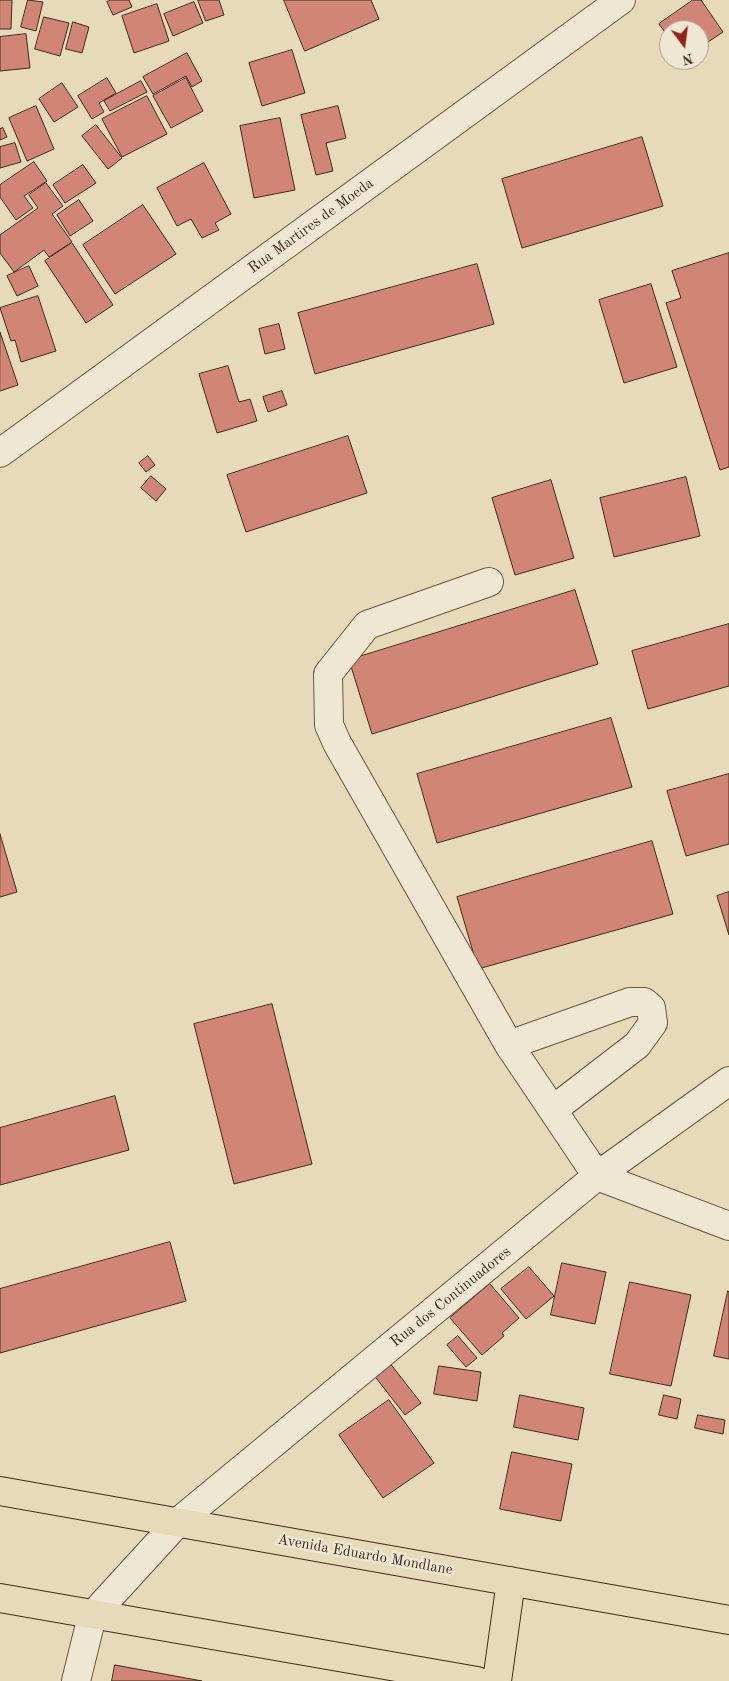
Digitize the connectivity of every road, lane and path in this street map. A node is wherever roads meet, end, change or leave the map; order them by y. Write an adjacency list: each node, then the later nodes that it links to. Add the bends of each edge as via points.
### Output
1 (621, 0): 2 (street, Rua Martires de Moeda)
2 (0, 453)
3 (490, 582): 4 (street, via 367,625 328,674 329,725)
4 (509, 1045): 6 (street); 6 (street, via 630,1002 644,1002 651,1008 654,1023 637,1045)
5 (729, 1081): 7 (street, Rua dos Continuadores)
6 (554, 1108): 7 (street)
7 (597, 1176): 8 (street); 10 (street, Rua dos Continuadores)
8 (729, 1226)
9 (0, 1491): 10 (main road, Avenida Eduardo Mondlane)
10 (178, 1522): 11 (main road, Avenida Eduardo Mondlane); 13 (street, Rua dos Continuadores)
11 (512, 1581): 14 (main road, Avenida Eduardo Mondlane); 17 (main road)
12 (0, 1598): 13 (main road)
13 (92, 1616): 15 (street); 16 (main road)
14 (729, 1620)
15 (76, 1681)
16 (476, 1681)
17 (497, 1681)

